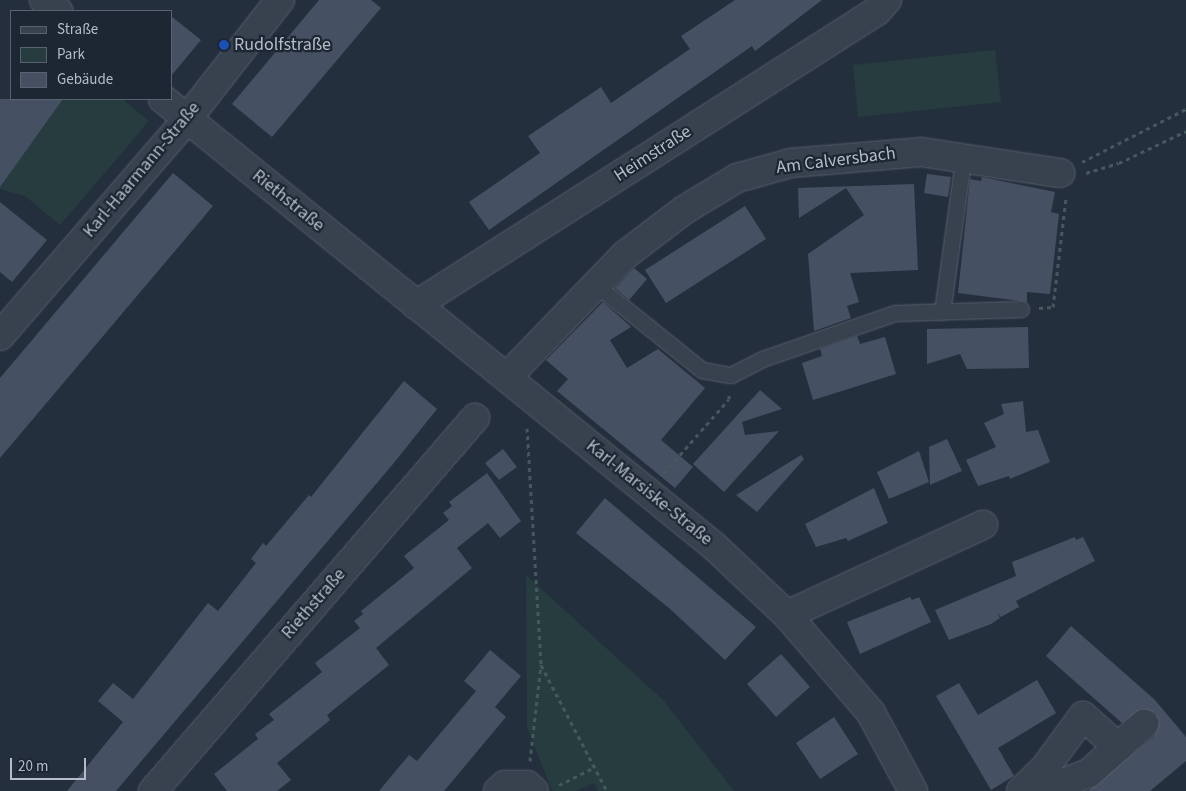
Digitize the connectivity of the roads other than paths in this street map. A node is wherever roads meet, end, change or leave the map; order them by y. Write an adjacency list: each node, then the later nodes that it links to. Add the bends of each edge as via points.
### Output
1 (44, 0): 4 (street)
2 (280, 0): 6 (street, Karl-Haarmann-Straße)
3 (887, 0): 10 (street, Heimstraße, via 877,11)
4 (57, 10)
5 (164, 100): 6 (street)
6 (187, 119): 10 (street, Riethstraße); 13 (street, Karl-Haarmann-Straße)
7 (963, 160): 8 (street, Am Calversbach); 9 (street, Am Calversbach, via 920,152 791,163 737,178 684,210 625,255); 12 (lane)
8 (1060, 173)
9 (595, 284): 12 (lane, via 702,370 731,375 762,359 895,313); 14 (street, Am Calversbach)
10 (416, 305): 14 (street, Riethstraße)
11 (1021, 309): 12 (lane)
12 (942, 312)
13 (0, 336)
14 (516, 384): 17 (street, Karl-Marsiske-Straße, via 714,546)
15 (474, 418): 21 (street, Riethstraße)
16 (983, 525): 17 (street)
17 (787, 615): 23 (street, Karl-Marsiske-Straße, via 871,713)
18 (1144, 724): 19 (street)
19 (1118, 746): 24 (street, via 1083,716 1044,769); 25 (street, via 1089,773)
20 (538, 788): 22 (street, via 505,785)
21 (153, 791)
22 (498, 791)
23 (913, 791)
24 (1021, 791)
25 (1043, 791)

